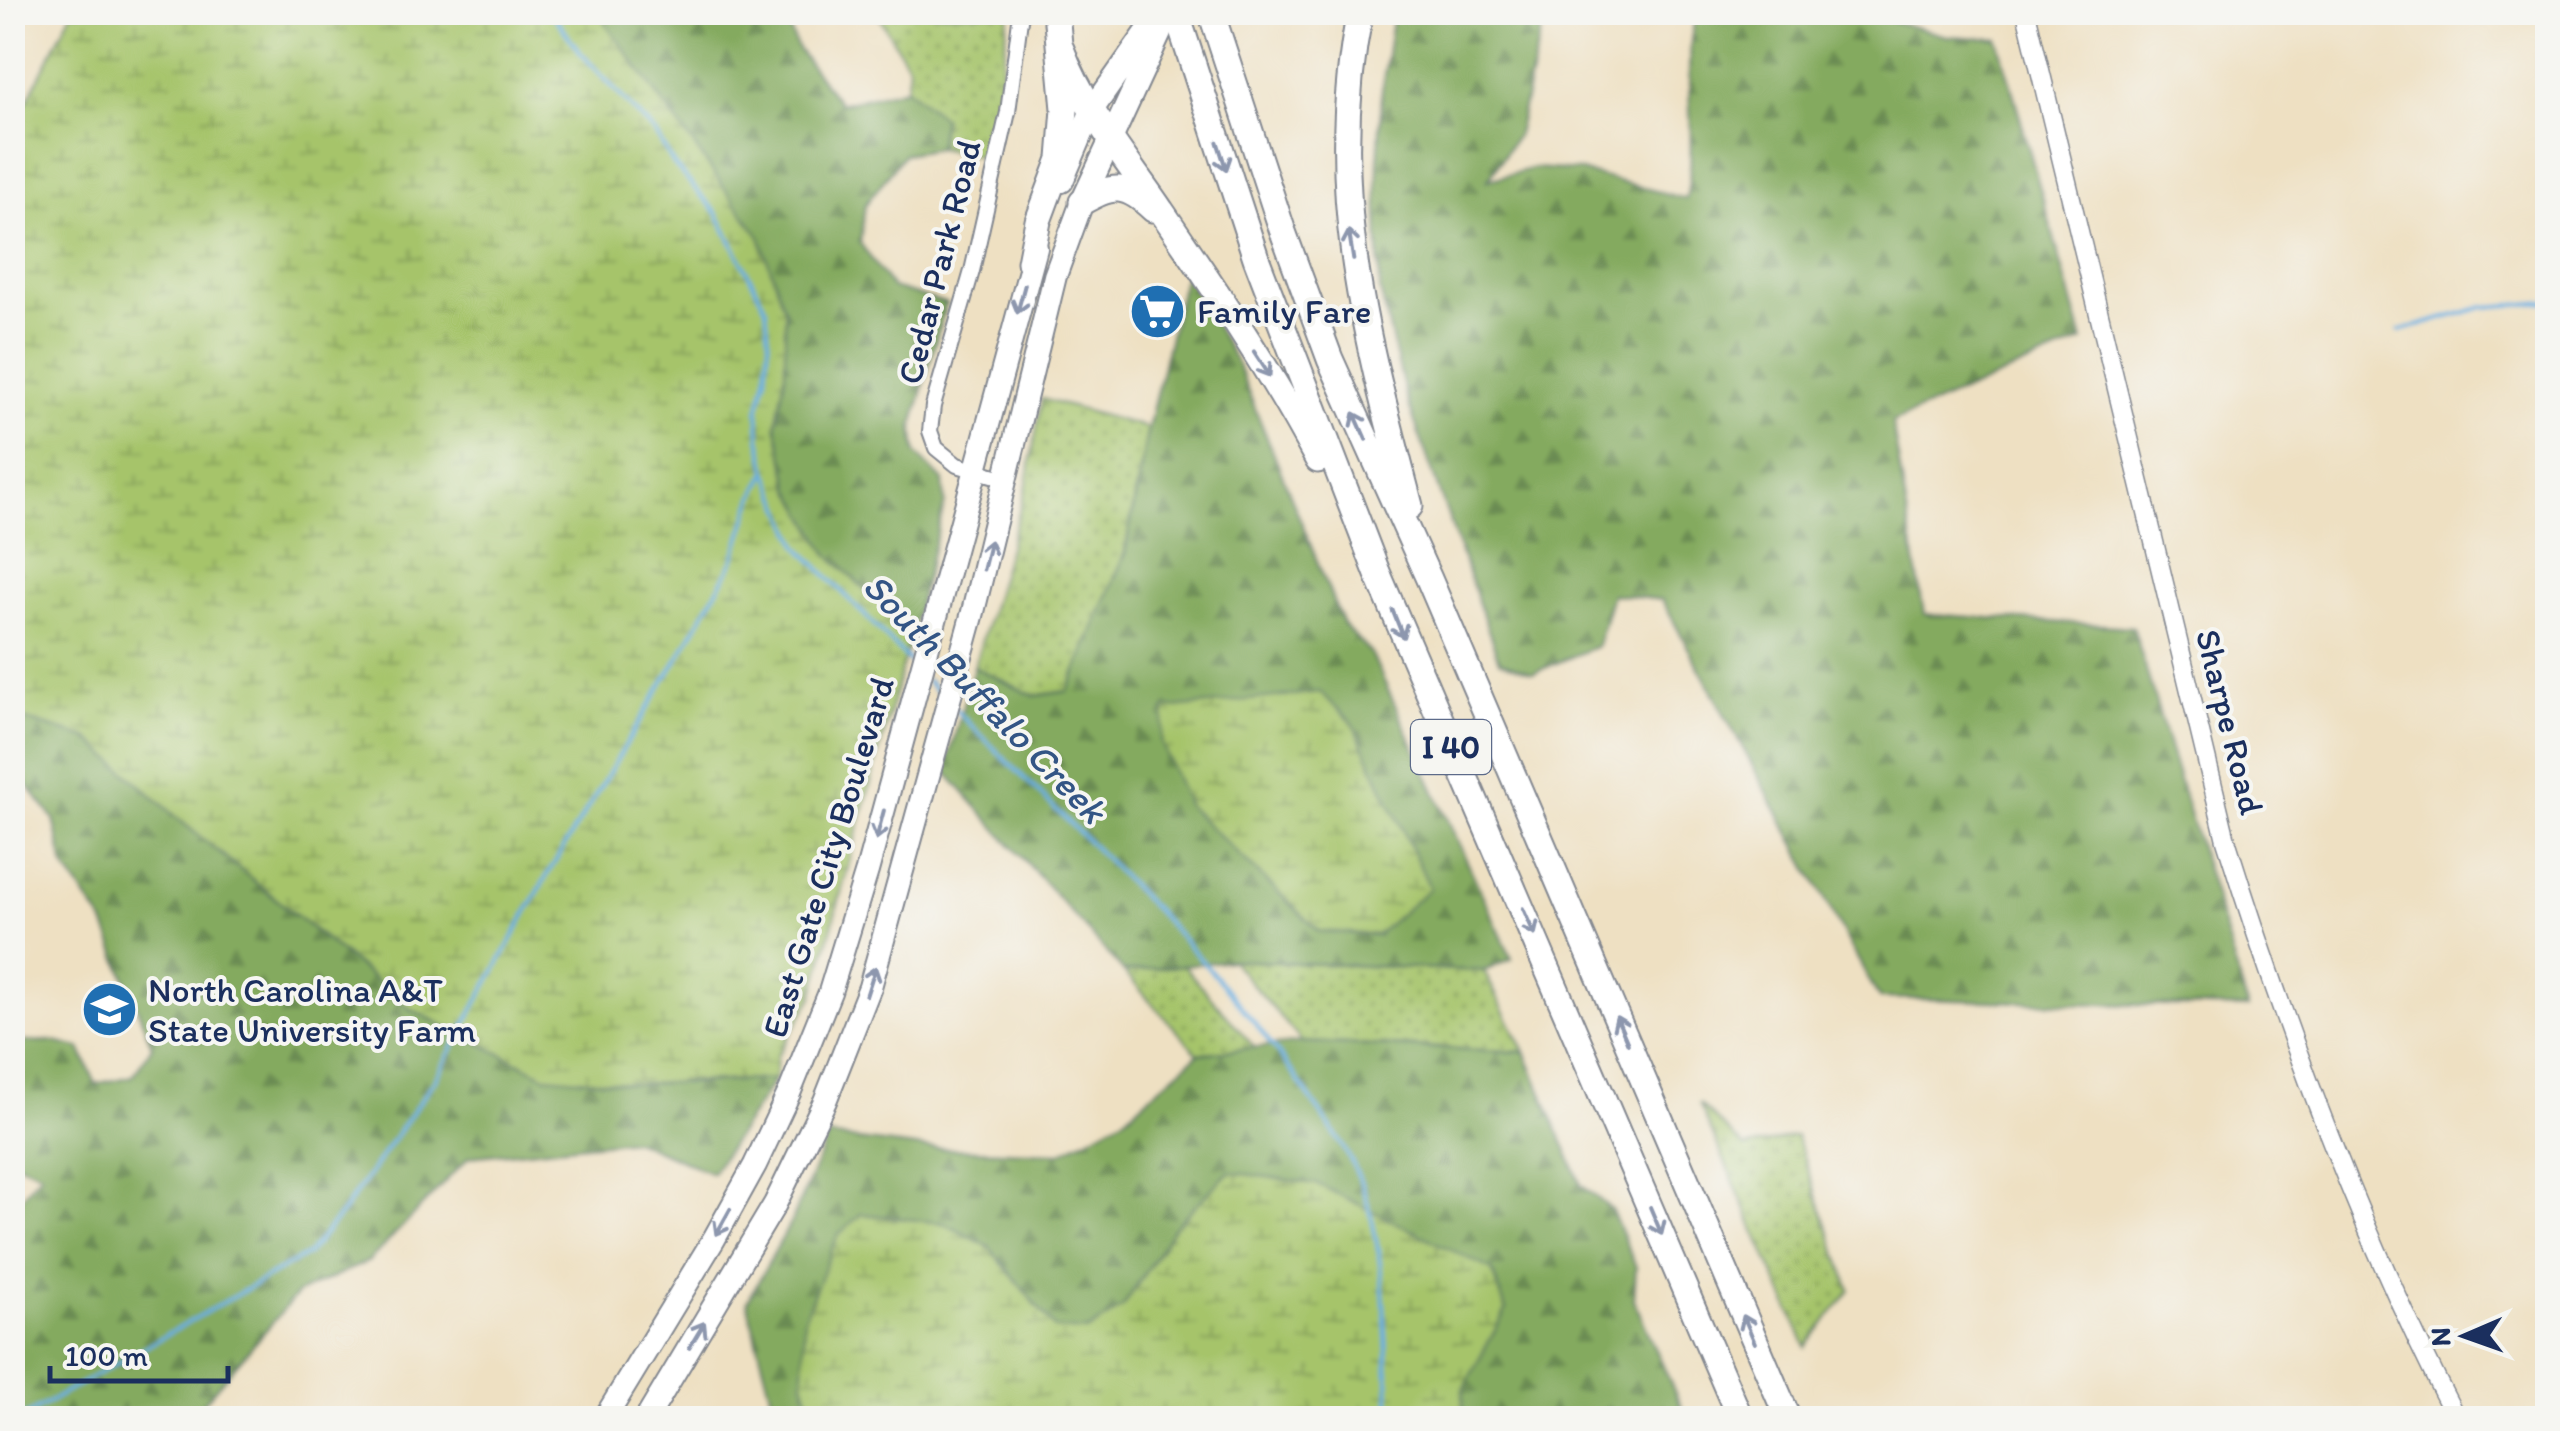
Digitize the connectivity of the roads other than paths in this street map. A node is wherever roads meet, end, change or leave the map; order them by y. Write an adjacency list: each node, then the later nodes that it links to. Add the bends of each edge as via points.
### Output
1 (1021, 12): 14 (street, Cedar Park Road, via 1008,112 930,430 936,448)
2 (1056, 12): 8 (highway)
3 (1161, 12): 9 (main road, East Gate City Boulevard)
4 (1173, 12): 10 (main road, East Gate City Boulevard); 16 (highway, I 40, one-way to 16, via 1256,258)
5 (1212, 12): 17 (highway, I 40, one-way to 5, via 1330,359)
6 (1360, 12): 17 (highway, one-way to 6, via 1366,338 1347,216 1347,125)
7 (2026, 12): 24 (street, Sharpe Road, via 2226,840 2262,955 2374,1249)
8 (1061, 50): 9 (highway); 13 (highway, via 1061,159)
9 (1092, 110): 10 (highway); 13 (main road, East Gate City Boulevard)
10 (1111, 137): 11 (main road, East Gate City Boulevard); 12 (highway)
11 (1082, 202): 12 (highway, via 1105,188 1123,190); 15 (main road, East Gate City Boulevard, via 1056,276)
12 (1172, 227): 16 (highway, one-way to 16, via 1283,398)
13 (1030, 262): 14 (main road, East Gate City Boulevard, one-way to 14)
14 (975, 472): 15 (street, Cedar Park Road); 18 (main road, East Gate City Boulevard, one-way to 18, via 867,871)
15 (1006, 480): 19 (main road, East Gate City Boulevard, one-way to 15, via 894,906)
16 (1377, 572): 22 (highway, I 40, one-way to 22)
17 (1429, 579): 23 (highway, I 40, one-way to 17)
18 (816, 1026): 19 (main road); 20 (main road, East Gate City Boulevard, one-way to 20, via 755,1165)
19 (850, 1041): 21 (main road, East Gate City Boulevard, one-way to 19, via 775,1204)
20 (605, 1418)
21 (647, 1418)
22 (1740, 1418)
23 (1788, 1418)
24 (2456, 1418)

